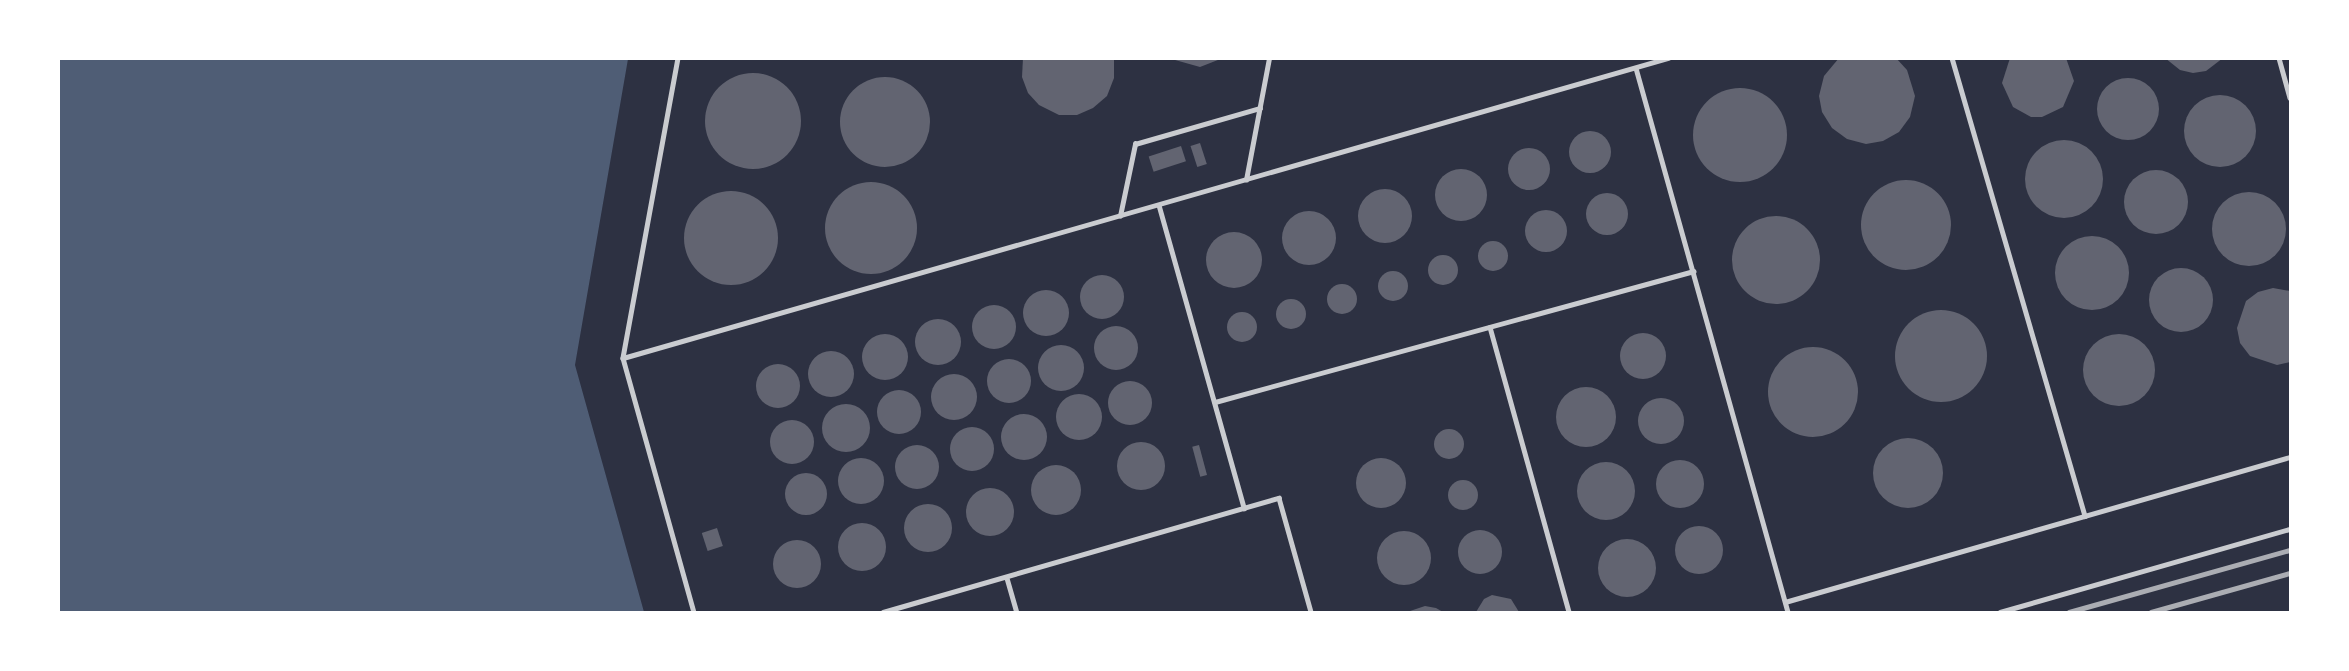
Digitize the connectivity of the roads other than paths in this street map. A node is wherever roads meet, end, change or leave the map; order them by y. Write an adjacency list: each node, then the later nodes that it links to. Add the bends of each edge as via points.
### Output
1 (678, 58): 14 (lane)
2 (1269, 58): 8 (lane)
3 (1668, 58): 6 (lane)
4 (1952, 58): 18 (lane)
5 (2279, 58): 7 (lane)
6 (1636, 68): 9 (lane); 12 (lane)
7 (2290, 98)
8 (1260, 108): 9 (lane); 11 (lane, via 1135,144)
9 (1246, 180): 10 (lane)
10 (1159, 205): 11 (lane); 15 (lane)
11 (1120, 216): 14 (lane)
12 (1693, 271): 13 (lane); 21 (lane)
13 (1490, 327): 15 (lane); 26 (lane)
14 (623, 358): 22 (lane)
15 (1215, 402): 17 (lane)
16 (2290, 457): 18 (lane)
17 (1244, 507): 20 (lane); 25 (lane, via 1279,498)
18 (2085, 516): 21 (lane)
19 (2290, 529): 28 (lane)
20 (1007, 578): 23 (lane); 24 (lane)
21 (1785, 602): 27 (lane)
22 (694, 612)
23 (883, 612)
24 (1017, 612)
25 (1311, 612)
26 (1569, 612)
27 (1788, 612)
28 (2000, 612)

